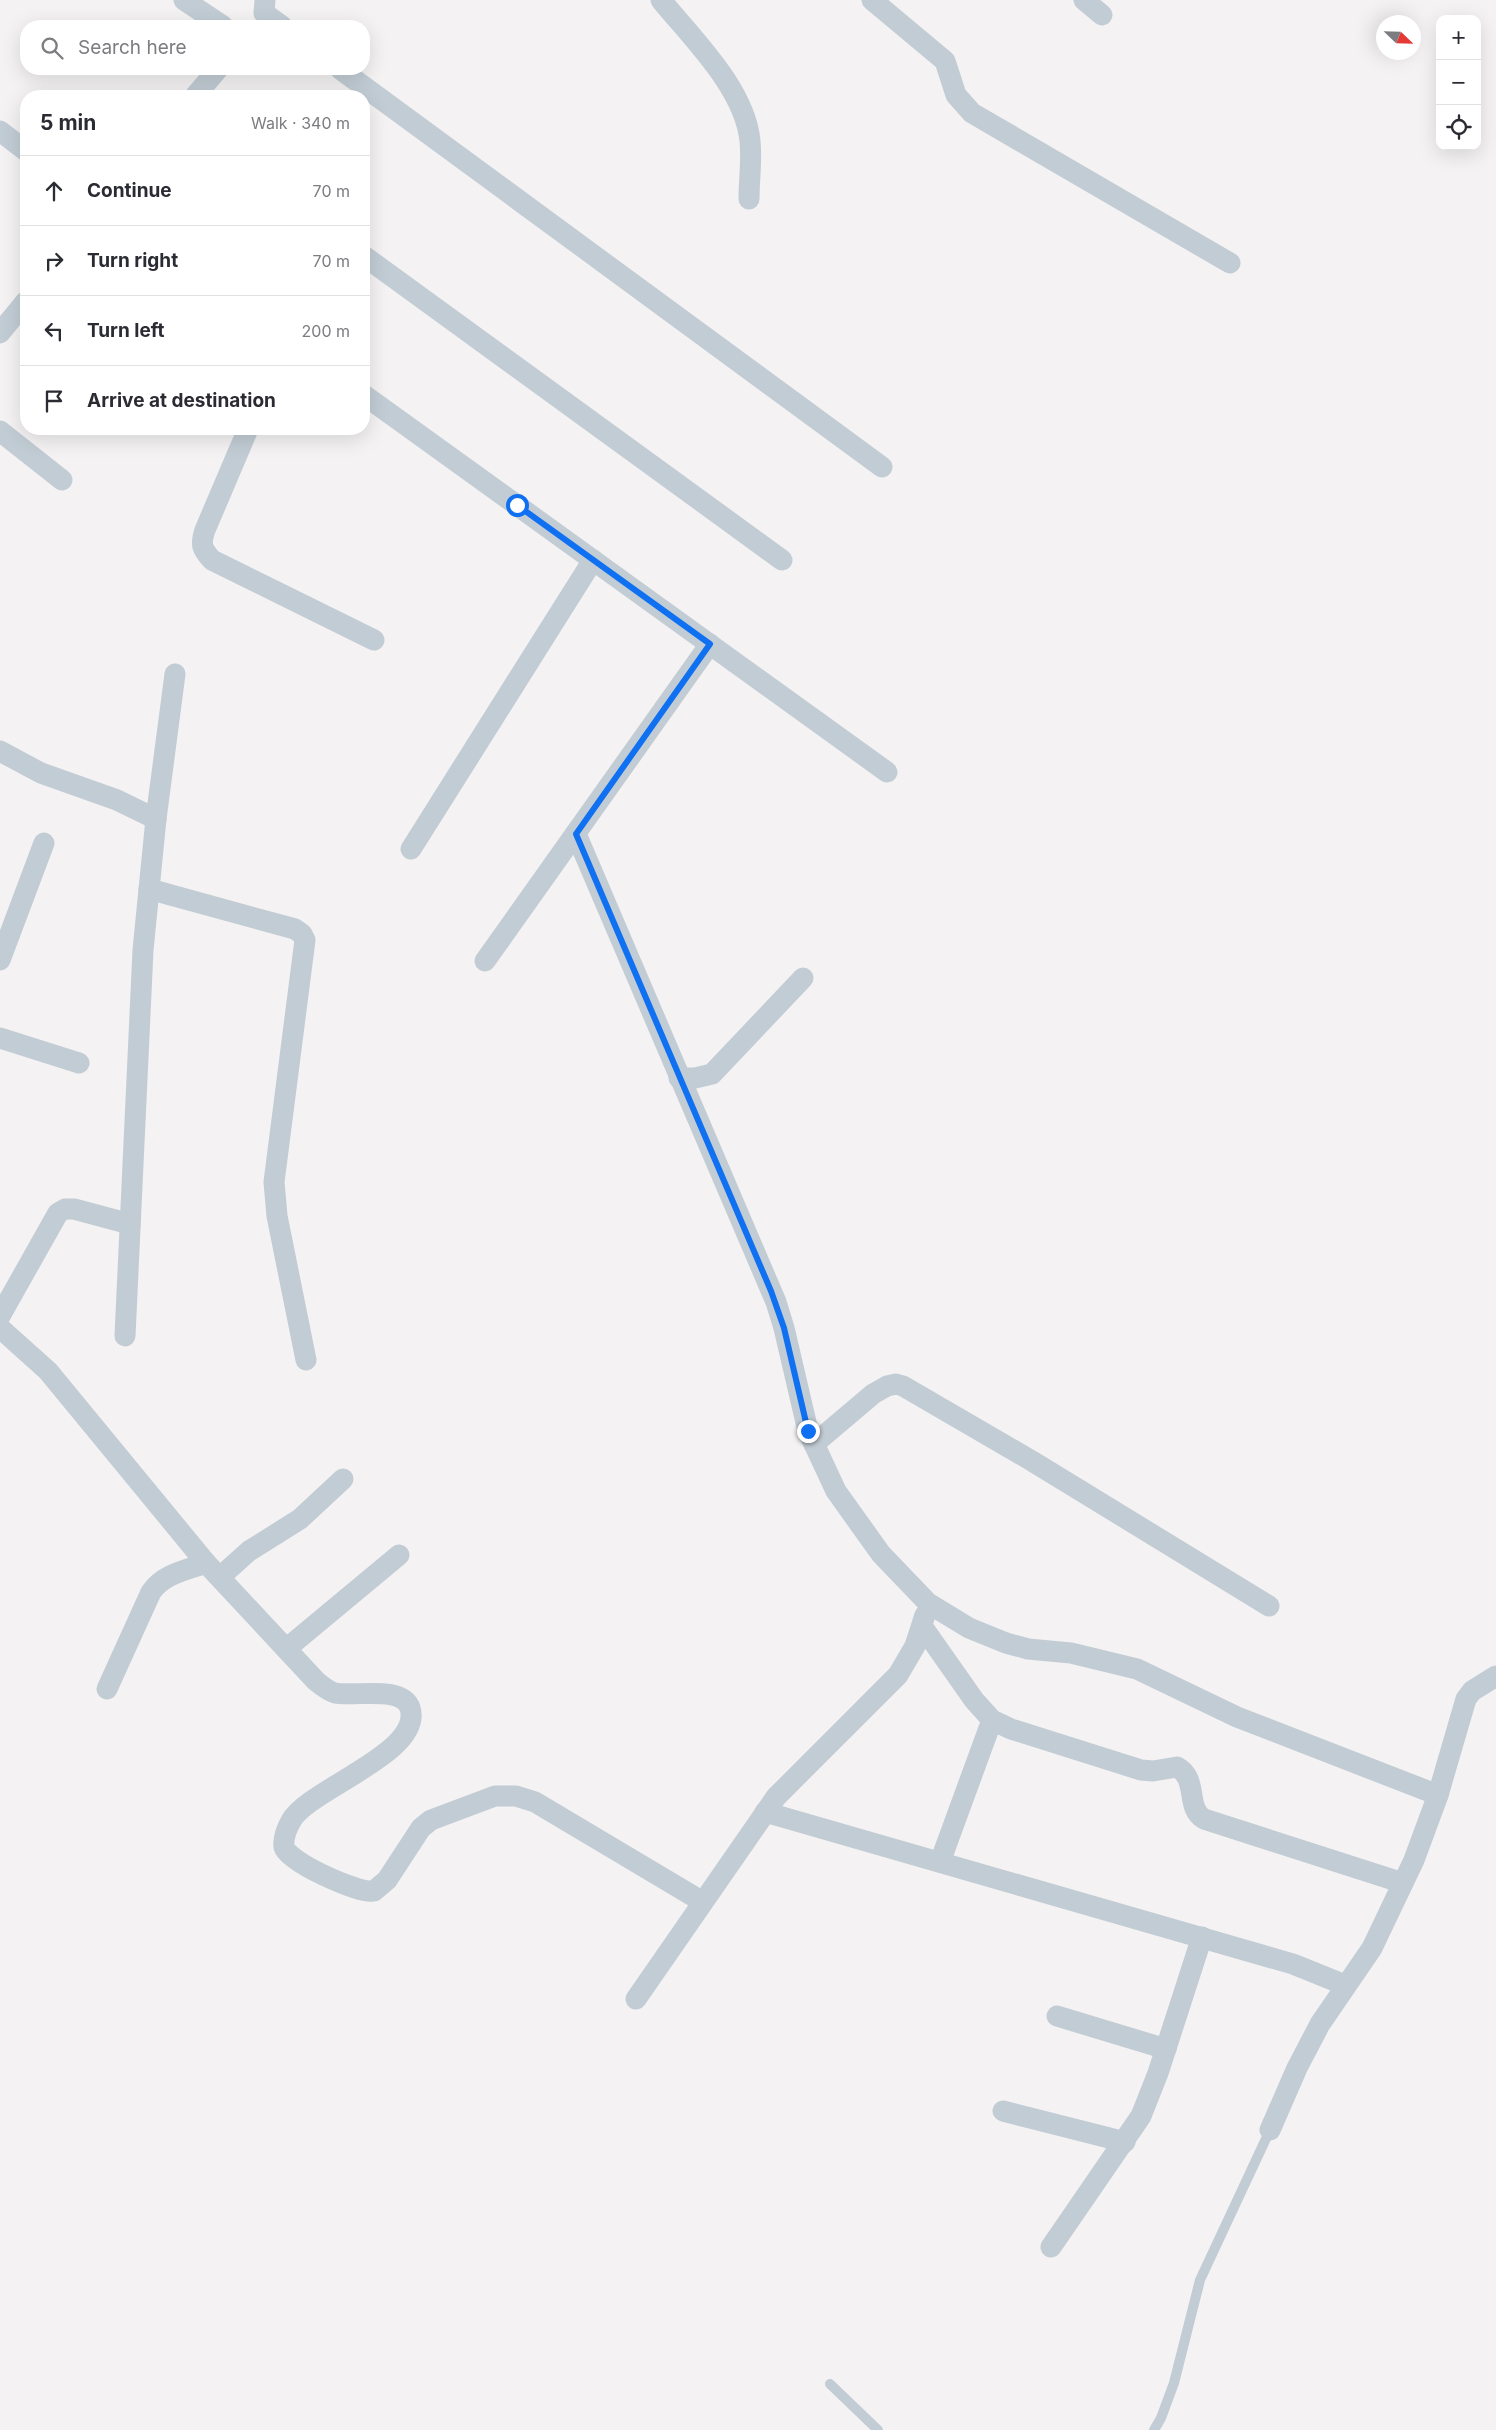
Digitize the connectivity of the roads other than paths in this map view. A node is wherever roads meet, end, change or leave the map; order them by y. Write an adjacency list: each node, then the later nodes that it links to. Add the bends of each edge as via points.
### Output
1 (184, 0): 7 (street)
2 (661, 0): 16 (street, via 731,87 746,119 750,141)
3 (872, 0): 18 (street, via 945,61 956,95 972,113)
4 (1084, 0): 6 (street)
5 (264, 10): 8 (street)
6 (1102, 15)
7 (214, 20)
8 (275, 20)
9 (213, 75): 11 (street)
10 (348, 75): 12 (street)
11 (200, 90)
12 (369, 90)
13 (370, 91): 24 (street)
14 (0, 131): 15 (street)
15 (20, 146)
16 (749, 199)
17 (370, 260): 27 (street)
18 (1230, 263)
19 (20, 308): 20 (street)
20 (0, 333)
21 (370, 399): 26 (street)
22 (0, 431): 25 (street)
23 (245, 435): 28 (street, via 205,530 202,550 212,560)
24 (882, 467)
25 (62, 480)
26 (593, 560): 29 (street); 36 (street)
27 (782, 560)
28 (374, 640)
29 (710, 644): 32 (street); 34 (street)
30 (175, 674): 33 (street)
31 (0, 751): 33 (street, via 42,773 117,800)
32 (887, 772)
33 (156, 819): 37 (street)
34 (576, 834): 39 (street); 43 (street)
35 (44, 842): 38 (street)
36 (411, 849)
37 (149, 888): 44 (street); 48 (street, via 294,929 305,940 274,1182 277,1216)
38 (0, 960)
39 (485, 962)
40 (803, 978): 43 (street, via 712,1074)
41 (0, 1038): 42 (street)
42 (79, 1063)
43 (679, 1078): 49 (street, via 776,1302)
44 (130, 1224): 45 (street, via 74,1209 58,1213); 47 (street)
45 (0, 1316)
46 (0, 1328): 52 (street, via 48,1371)
47 (125, 1336)
48 (306, 1360)
49 (814, 1444): 53 (street, via 836,1490 881,1554); 54 (street, via 874,1394 887,1386 903,1386)
50 (343, 1479): 52 (street, via 300,1520)
51 (399, 1555): 56 (street)
52 (213, 1570): 56 (street); 58 (street, via 163,1578 156,1583)
53 (928, 1603): 55 (street); 60 (street, via 969,1628 1006,1643 1137,1668 1237,1716)
54 (1269, 1606)
55 (922, 1626): 59 (street); 61 (street, via 912,1653 898,1675 786,1786)
56 (286, 1649): 64 (street, via 325,1688 334,1693 354,1695 396,1695 410,1707 411,1719 395,1744 363,1771 316,1797 292,1819 284,1847 298,1862 361,1890 374,1891 387,1880 421,1828 431,1820 495,1796 516,1796 535,1802)
57 (1496, 1676): 60 (street, via 1472,1691 1466,1699)
58 (107, 1689)
59 (992, 1720): 62 (street); 63 (street, via 1141,1770 1177,1767 1188,1777 1196,1812 1204,1820)
60 (1438, 1795): 63 (street)
61 (765, 1812): 62 (street); 64 (street)
62 (940, 1862): 65 (street)
63 (1403, 1884): 66 (street, via 1372,1948)
64 (703, 1902): 67 (street)
65 (1202, 1937): 66 (street, via 1293,1964); 69 (street)
66 (1345, 1985): 71 (street, via 1296,2068)
67 (636, 1999)
68 (1057, 2016): 69 (street)
69 (1166, 2049): 72 (street, via 1141,2116)
70 (1003, 2111): 72 (street)
71 (1270, 2130): 76 (lane, via 1200,2280 1174,2383)
72 (1125, 2142): 73 (street)
73 (1052, 2247)
74 (830, 2384): 75 (lane)
75 (878, 2430)
76 (1154, 2430)

